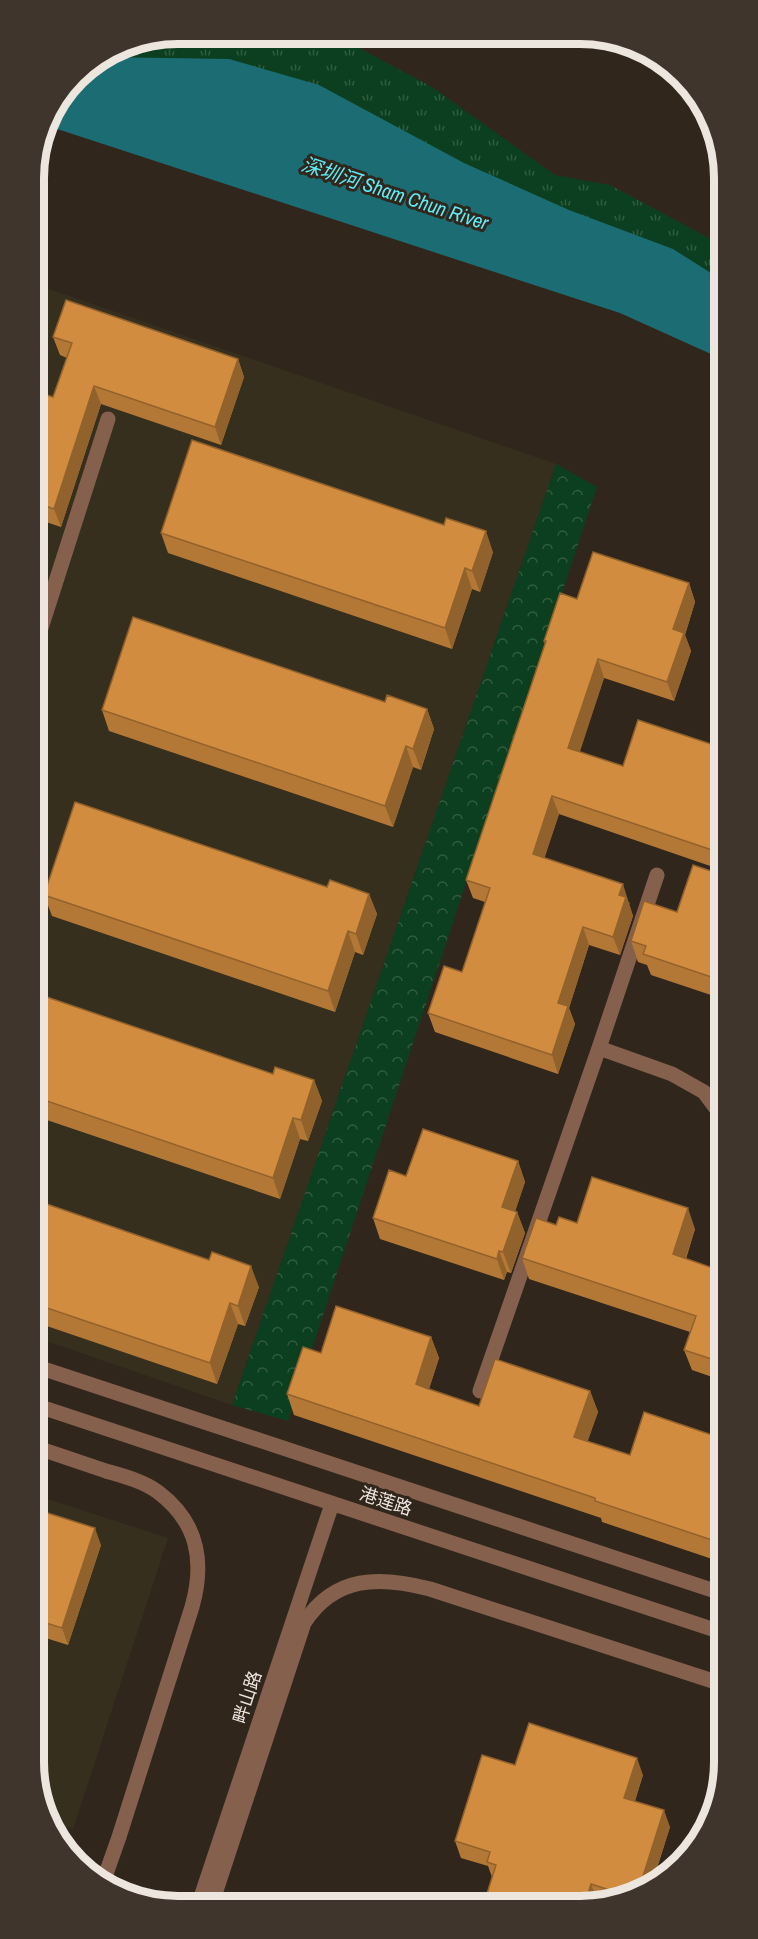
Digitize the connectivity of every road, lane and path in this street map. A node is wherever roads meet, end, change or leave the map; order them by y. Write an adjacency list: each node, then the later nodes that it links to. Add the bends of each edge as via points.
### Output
1 (108, 419): 2 (street)
2 (44, 619)
3 (657, 874): 4 (street)
4 (599, 1048): 5 (street, via 672,1074 704,1092); 7 (street)
5 (714, 1106)
6 (44, 1369): 11 (street)
7 (480, 1391)
8 (44, 1409): 10 (street, 港莲路)
9 (44, 1451): 14 (street, via 138,1481 157,1491 177,1508 188,1527 200,1566 198,1589)
10 (332, 1504): 12 (street, 港莲路); 15 (street, 畔山路)
11 (714, 1590)
12 (714, 1630)
13 (714, 1682): 16 (street, via 430,1589 391,1581 344,1588 321,1602 304,1623)
14 (105, 1874)
15 (201, 1896)
16 (214, 1896)

